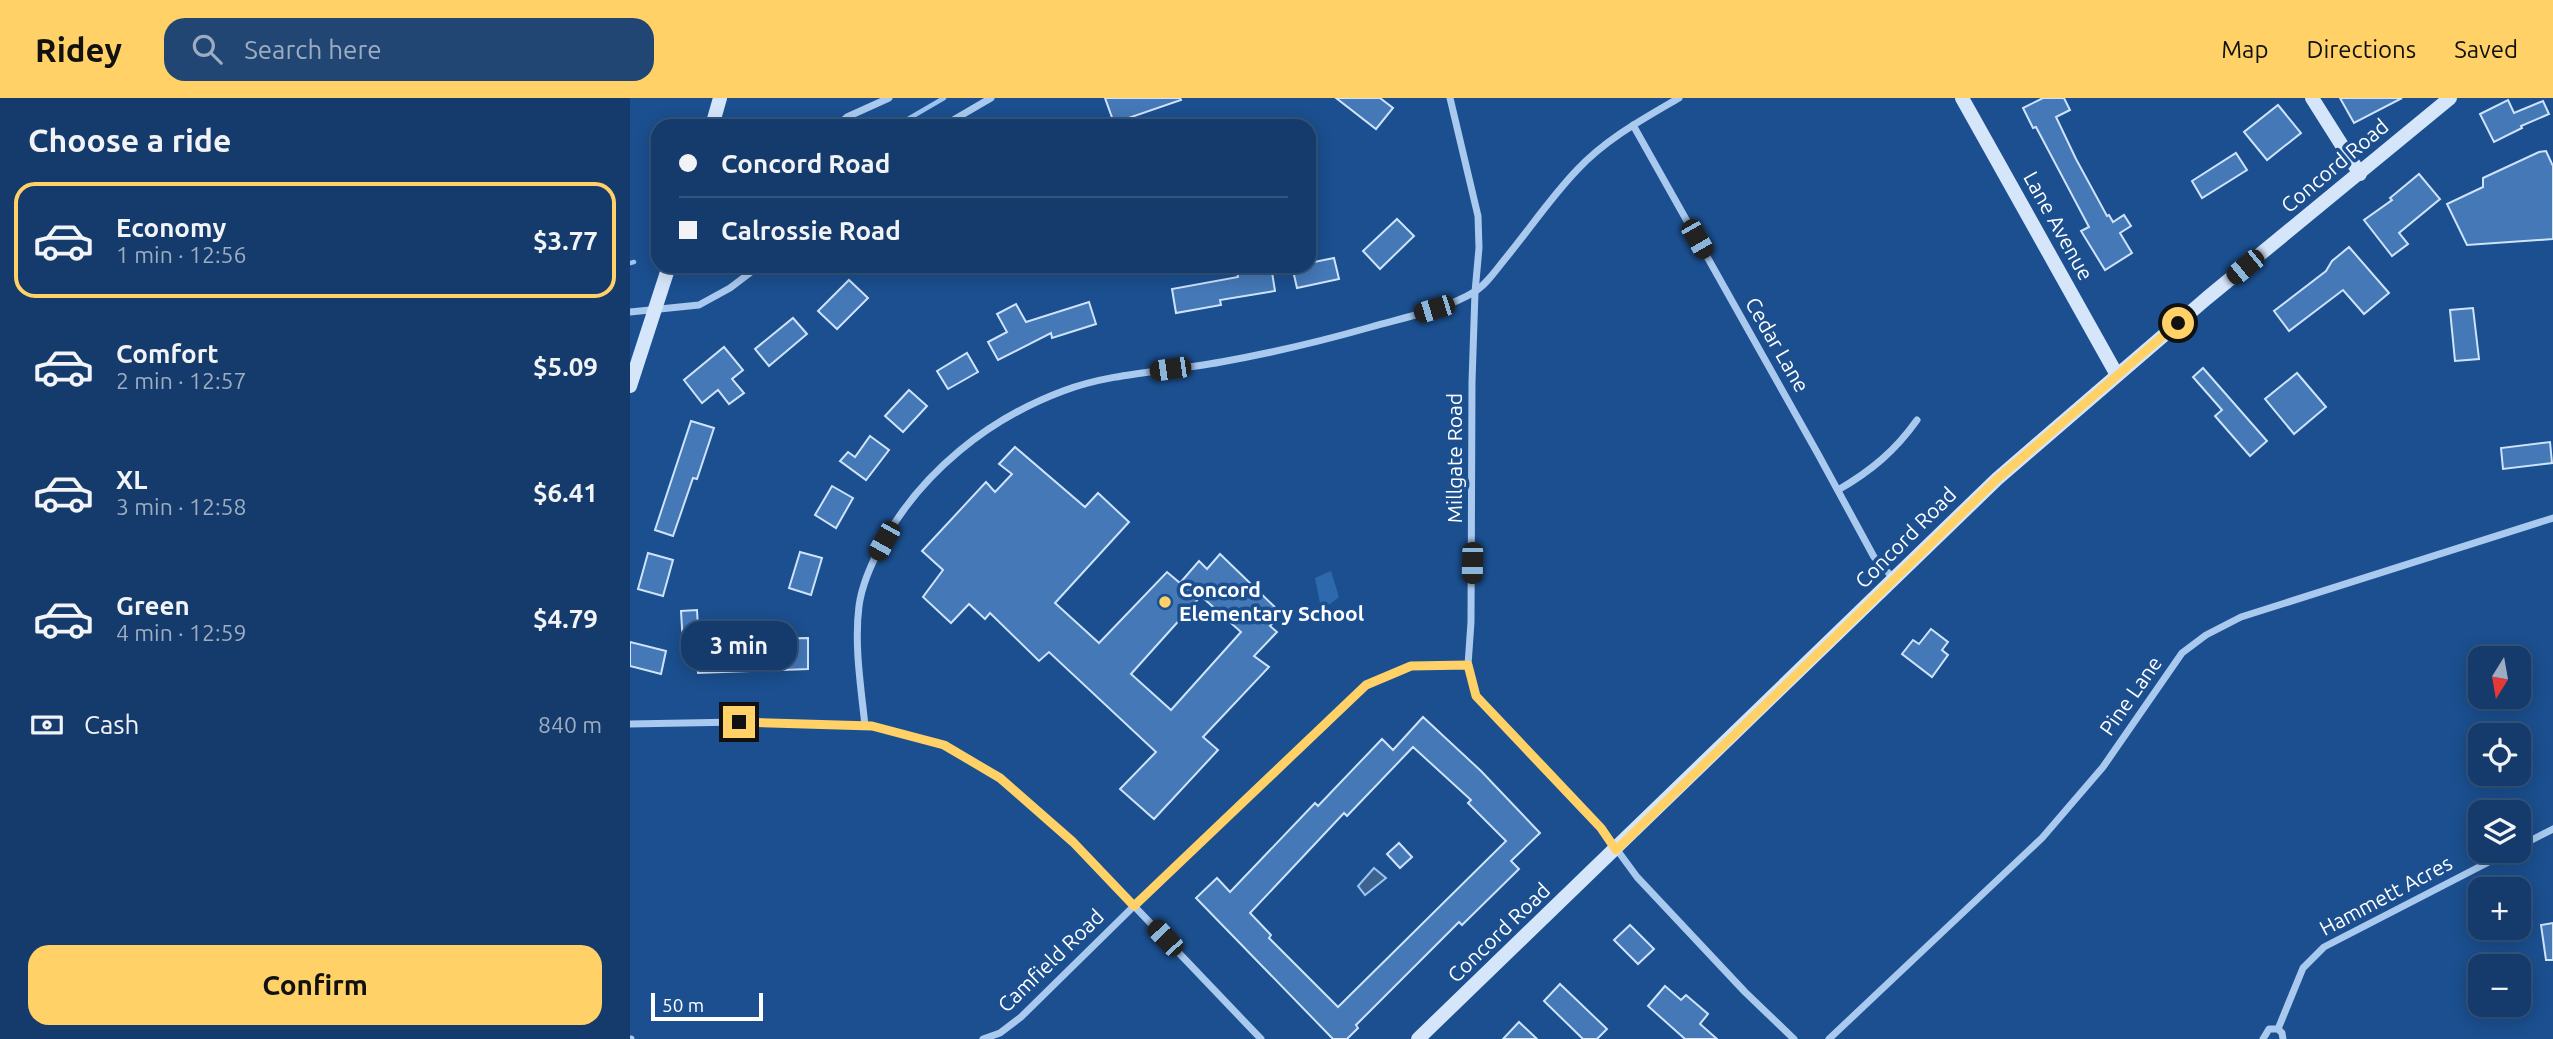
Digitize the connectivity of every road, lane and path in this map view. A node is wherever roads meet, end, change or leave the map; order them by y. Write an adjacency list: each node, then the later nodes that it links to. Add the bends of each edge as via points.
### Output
1 (720, 98): 9 (street)
2 (889, 98): 10 (street)
3 (991, 98): 11 (street)
4 (1450, 98): 16 (street, Millgate Road, via 1478,216)
5 (1679, 98): 12 (street)
6 (1962, 98): 19 (street, Lane Avenue)
7 (2312, 98): 13 (street)
8 (2450, 98): 13 (street, Concord Road)
9 (714, 119)
10 (845, 119)
11 (955, 119)
12 (1633, 125): 16 (street, via 1577,170); 22 (street, Cedar Lane)
13 (2360, 174): 19 (street, Concord Road)
14 (666, 273): 17 (street)
15 (750, 273): 17 (street, via 699,305)
16 (1475, 292): 25 (street, Millgate Road); 27 (street, via 1345,335 1220,362 1121,376 1064,391 985,432 942,464 899,513 868,573 859,607 858,637)
17 (653, 310): 18 (street); 20 (street)
18 (630, 312)
19 (2118, 375): 24 (street, Concord Road, via 1997,479)
20 (630, 386)
21 (1917, 420): 22 (street, via 1887,457)
22 (1838, 490): 24 (street, Cedar Lane, via 1874,557)
23 (2553, 518): 38 (street, Pine Lane, via 2241,617 2206,635 2182,653 2103,767 2042,838)
24 (1894, 580): 30 (street, Concord Road)
25 (1468, 665): 30 (street, Millgate Road, via 1476,696 1601,828); 32 (street, Camfield Road, via 1411,666 1366,685)
26 (630, 724): 27 (street)
27 (865, 726): 32 (street, via 944,745 1000,778 1073,842)
28 (2553, 830): 29 (street)
29 (2531, 841)
30 (1616, 850): 36 (street, Concord Road); 37 (street, via 1681,925)
31 (2487, 863): 33 (street, Hammett Acres, via 2325,947 2303,968)
32 (1134, 906): 34 (street, Camfield Road, via 1021,1017); 35 (street)
33 (2278, 1029): 39 (street, via 2269,1030); 40 (street)
34 (984, 1039)
35 (1261, 1039)
36 (1419, 1039)
37 (1794, 1039)
38 (1829, 1039)
39 (2263, 1039)
40 (2283, 1039)

